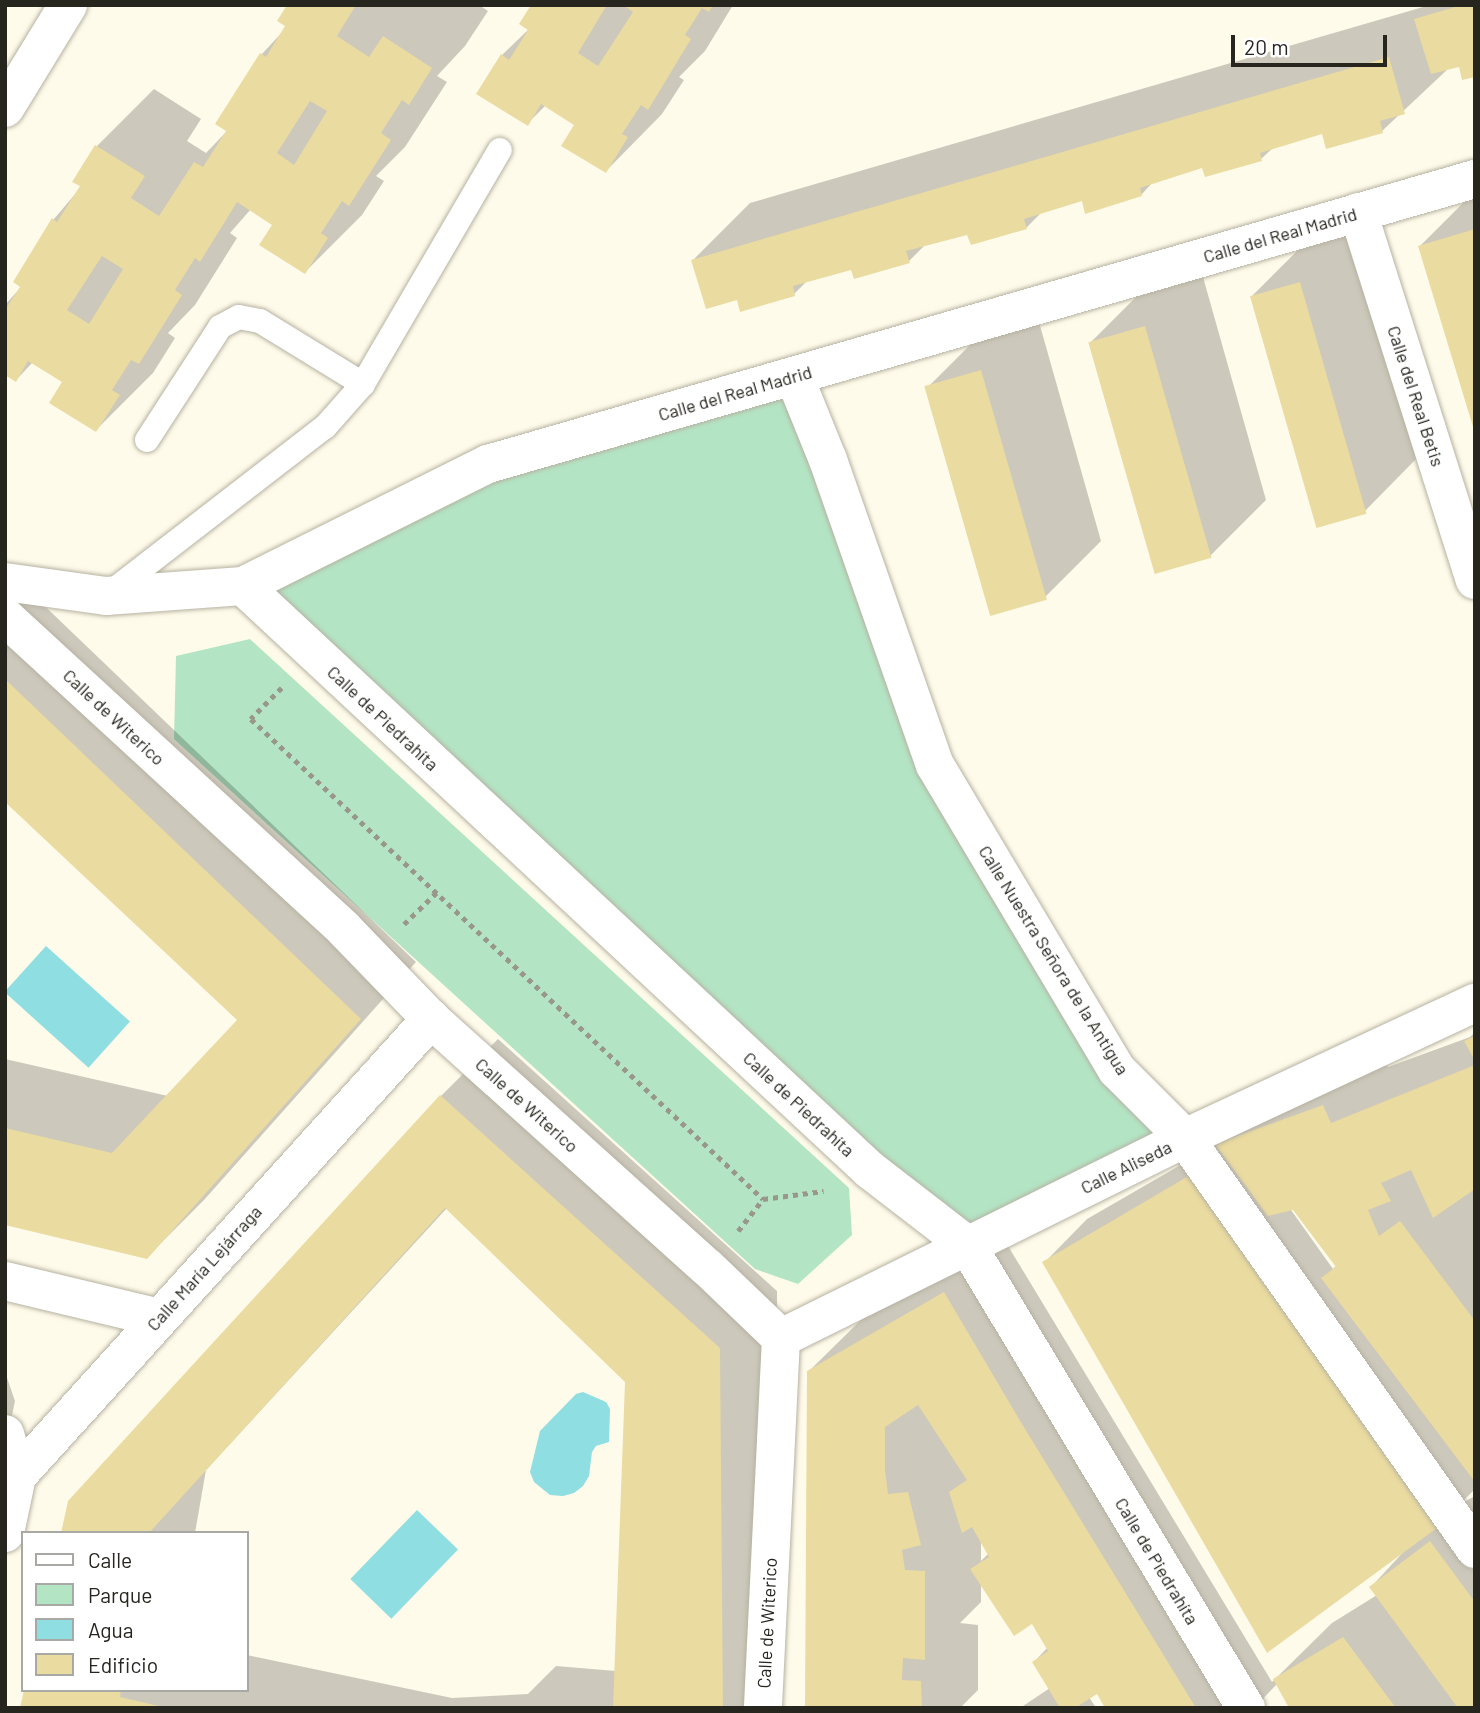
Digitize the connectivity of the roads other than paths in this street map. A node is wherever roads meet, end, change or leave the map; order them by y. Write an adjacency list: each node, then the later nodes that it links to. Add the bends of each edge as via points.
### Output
1 (68, 5): 2 (street)
2 (5, 108)
3 (500, 150): 7 (lane)
4 (1475, 179): 5 (street, Calle del Real Madrid)
5 (1358, 212): 6 (street, Calle del Real Madrid); 9 (street, Calle del Real Betis)
6 (794, 376): 11 (street, Calle del Real Madrid, via 488,464); 16 (street, Calle Nuestra Señora de la Antigua, via 935,765 1117,1070)
7 (363, 384): 8 (lane, via 260,321 239,317 220,327); 12 (lane, via 325,427)
8 (147, 440)
9 (1475, 580)
10 (5, 582): 12 (street, Calle del Real Madrid)
11 (243, 586): 12 (street, Calle del Real Madrid); 17 (street, Calle de Piedrahíta, via 870,1170)
12 (106, 596)
13 (5, 617): 15 (street, Calle de Witerico, via 344,929)
14 (1475, 1003): 16 (street, Calle Aliseda)
15 (431, 1019): 19 (street, Calle María Lejárraga); 20 (street, Calle de Witerico)
16 (1185, 1138): 17 (street, Calle Aliseda); 24 (street, Calle Nuestra Señora de la Antigua)
17 (967, 1245): 20 (street, Calle Aliseda); 26 (street, Calle de Piedrahíta)
18 (5, 1281): 19 (street)
19 (159, 1318): 22 (street, Calle María Lejárraga)
20 (781, 1338): 25 (street, Calle de Witerico)
21 (5, 1434): 22 (street)
22 (17, 1476): 23 (street)
23 (5, 1533)
24 (1475, 1549)
25 (763, 1708)
26 (1245, 1708)

